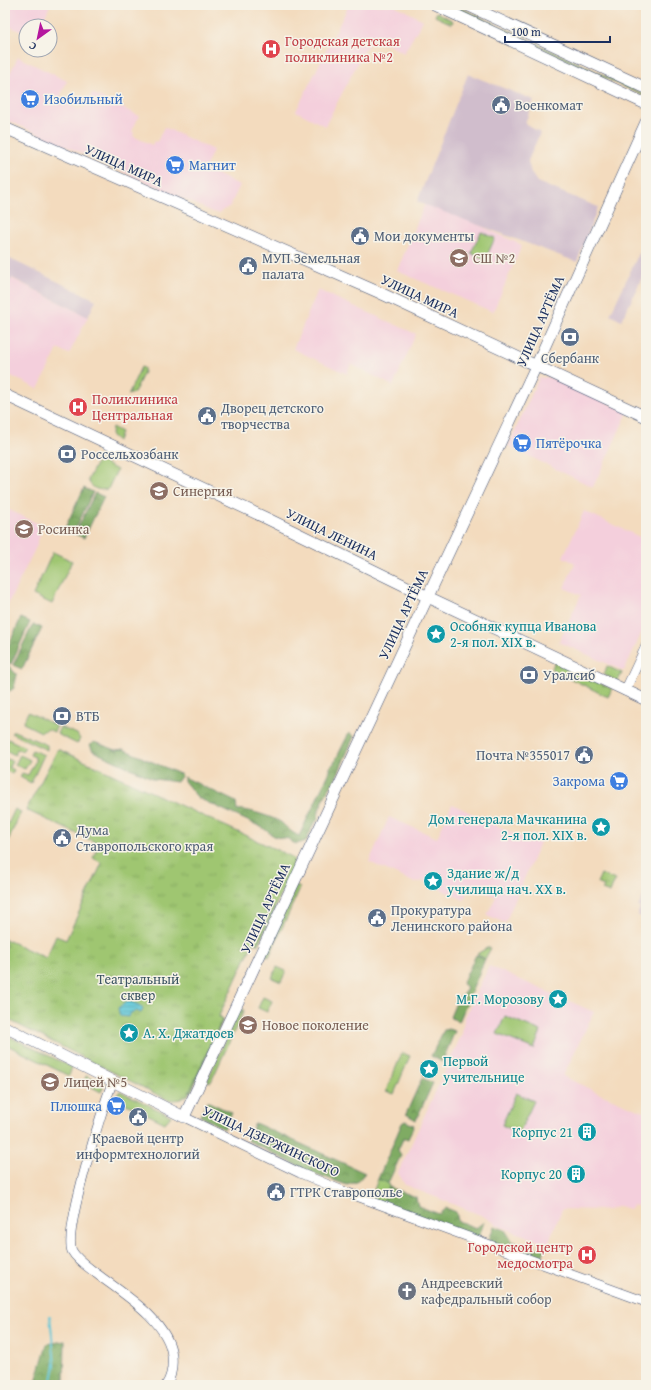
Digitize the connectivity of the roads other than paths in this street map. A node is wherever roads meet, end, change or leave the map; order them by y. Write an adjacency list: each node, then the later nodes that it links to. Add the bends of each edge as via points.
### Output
1 (435, 5): 4 (main road)
2 (467, 5): 3 (main road)
3 (646, 88)
4 (646, 104)
5 (646, 122): 7 (main road, УЛИЦА АРТЁМА)
6 (5, 128): 7 (main road, УЛИЦА МИРА, via 378,292)
7 (536, 366): 9 (main road, УЛИЦА МИРА); 10 (main road, УЛИЦА АРТЁМА)
8 (5, 396): 10 (main road, УЛИЦА ЛЕНИНА, via 261,515)
9 (646, 417)
10 (428, 597): 12 (main road, УЛИЦА ЛЕНИНА); 16 (main road, УЛИЦА АРТЁМА)
11 (646, 646): 12 (street)
12 (625, 691): 13 (main road, УЛИЦА ЛЕНИНА)
13 (646, 700)
14 (5, 1027): 15 (main road, УЛИЦА ДЗЕРЖИНСКОГО)
15 (113, 1081): 16 (main road, УЛИЦА ДЗЕРЖИНСКОГО); 18 (street, via 78,1196 71,1235 72,1250 85,1265 143,1310 163,1331 172,1352 173,1363 172,1373)
16 (184, 1118): 17 (street, УЛИЦА ДЗЕРЖИНСКОГО, via 336,1188)
17 (646, 1302)
18 (166, 1385)

